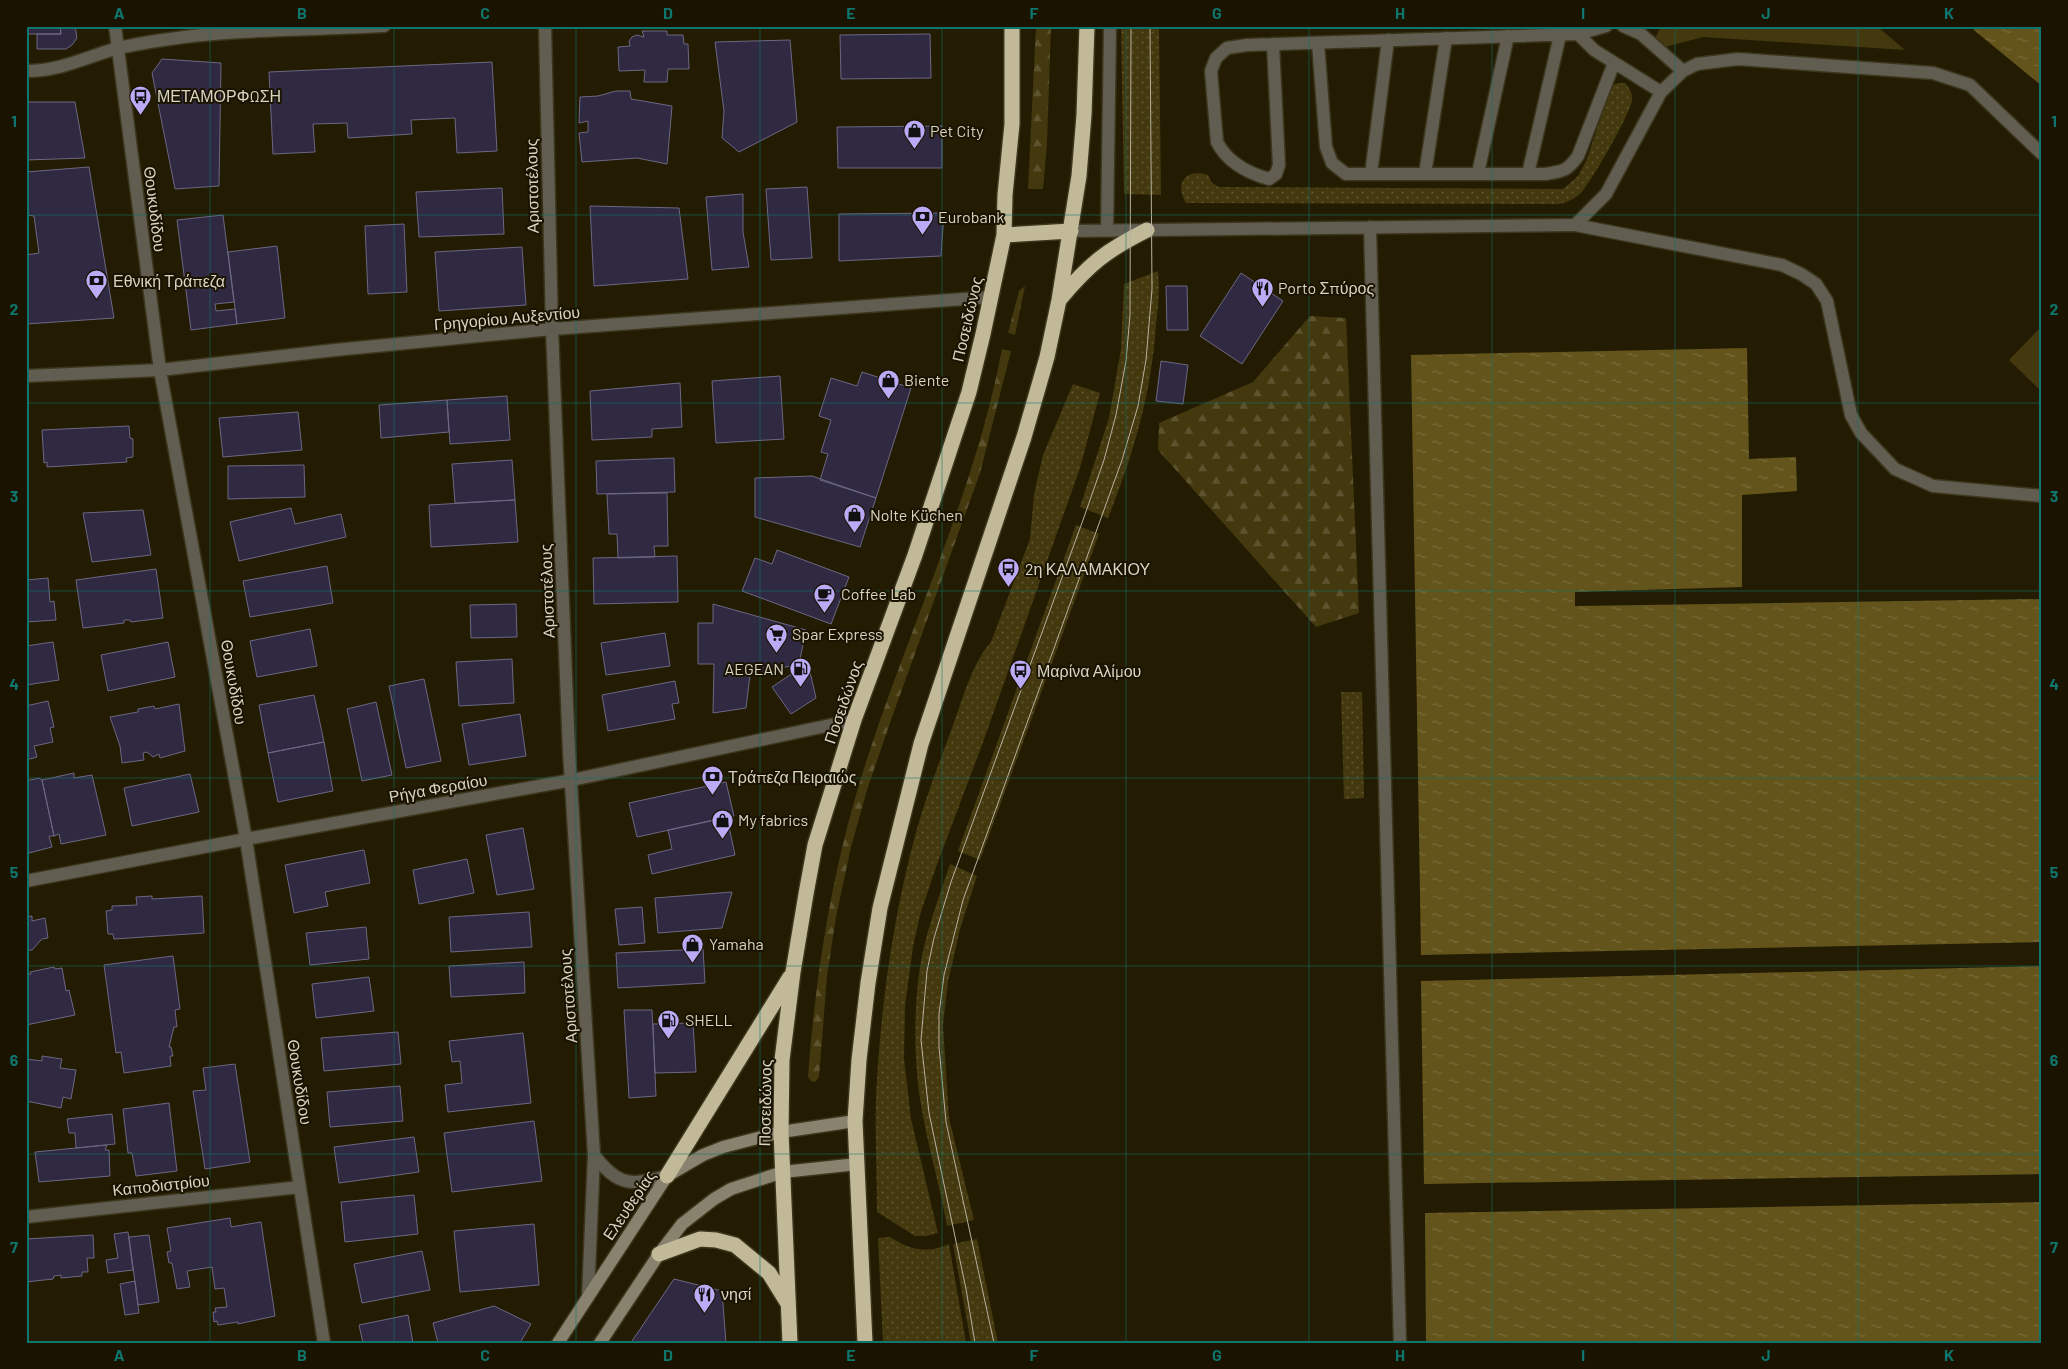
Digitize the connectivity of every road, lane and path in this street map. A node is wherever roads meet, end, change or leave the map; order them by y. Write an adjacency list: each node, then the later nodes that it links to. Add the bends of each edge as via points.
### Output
1 (115, 26): 16 (street, Θουκυδίδου)
2 (384, 26): 16 (street, via 211,35)
3 (545, 26): 34 (street, Αριστοτέλους)
4 (1012, 26): 31 (highway, Ποσειδώνος, via 1012,124)
5 (1087, 26): 29 (highway, via 1084,115)
6 (1110, 26): 30 (street)
7 (1606, 26): 9 (street)
8 (1623, 26): 19 (street, via 1641,34)
9 (1578, 34): 10 (street); 17 (street)
10 (1560, 35): 11 (street); 25 (street)
11 (1508, 36): 12 (street); 22 (street)
12 (1446, 38): 13 (street); 24 (street)
13 (1388, 40): 14 (street); 23 (street)
14 (1318, 43): 15 (street); 23 (street, via 1326,147 1332,163 1346,174)
15 (1272, 44): 15 (street, via 1227,48 1216,58 1211,71 1216,142 1230,160 1250,173 1269,179 1276,174 1279,165)
16 (118, 48): 18 (street, via 62,68); 35 (street, Θουκυδίδου)
17 (1614, 63): 20 (street); 25 (street, via 1578,156 1570,167 1564,171)
18 (26, 71)
19 (1682, 71): 20 (street); 21 (street, via 1697,64 1738,59 1933,73 1970,85)
20 (1661, 92): 26 (street, via 1606,194)
21 (2042, 154)
22 (1478, 173): 24 (street); 25 (street)
23 (1371, 174): 24 (street)
24 (1425, 174)
25 (1528, 174)
26 (1575, 225): 27 (street); 37 (street, via 1782,265 1802,274 1816,284 1827,301 1851,415 1861,433 1895,469 1934,486)
27 (1370, 227): 28 (street); 59 (street)
28 (1147, 230): 30 (street); 33 (highway, via 1098,259 1082,272)
29 (1071, 231): 30 (street); 31 (highway); 33 (highway)
30 (1107, 231)
31 (1004, 234): 32 (highway, Ποσειδώνος)
32 (990, 297): 34 (street, Γρηγορίου Αυξεντίου); 38 (highway, Ποσειδώνος, via 969,392 915,555)
33 (1059, 300): 43 (highway, via 1035,403 921,744 898,830 880,908 868,983)
34 (552, 329): 35 (street, Γρηγορίου Αυξεντίου); 39 (street, Αριστοτέλους)
35 (160, 370): 36 (street, Γρηγορίου Αυξεντίου); 40 (street, Θουκυδίδου)
36 (26, 376)
37 (2042, 496)
38 (854, 720): 39 (street, Ρήγα Φεραίου); 42 (highway, Ποσειδώνος, via 815,845)
39 (572, 780): 40 (street, Ρήγα Φεραίου); 45 (street, Αριστοτέλους)
40 (246, 838): 41 (street, Ρήγα Φεραίου); 49 (street, Θουκυδίδου)
41 (26, 882)
42 (793, 972): 44 (highway, Ποσειδώνος, via 782,1060); 48 (highway)
43 (856, 1121): 44 (main road, Ελευθερίας); 46 (highway)
44 (781, 1132): 47 (highway, Ποσειδώνος); 48 (main road, Ελευθερίας, via 723,1147)
45 (594, 1154): 48 (street, via 607,1172 619,1179 635,1182); 52 (street, Αριστοτέλους)
46 (857, 1164): 47 (main road); 58 (highway)
47 (782, 1172): 51 (main road, via 731,1189 714,1199 682,1224); 53 (highway, Ποσειδώνος)
48 (667, 1176): 52 (main road, Ελευθερίας)
49 (300, 1187): 50 (street, Καποδιστρίου); 54 (street, Θουκυδίδου)
50 (26, 1217)
51 (659, 1254): 53 (highway, via 700,1239 735,1245 769,1273); 56 (main road)
52 (588, 1297): 55 (main road, Ελευθερίας)
53 (788, 1304): 57 (highway, Ποσειδώνος)
54 (324, 1343)
55 (558, 1343)
56 (600, 1343)
57 (790, 1343)
58 (865, 1343)
59 (1400, 1343)

